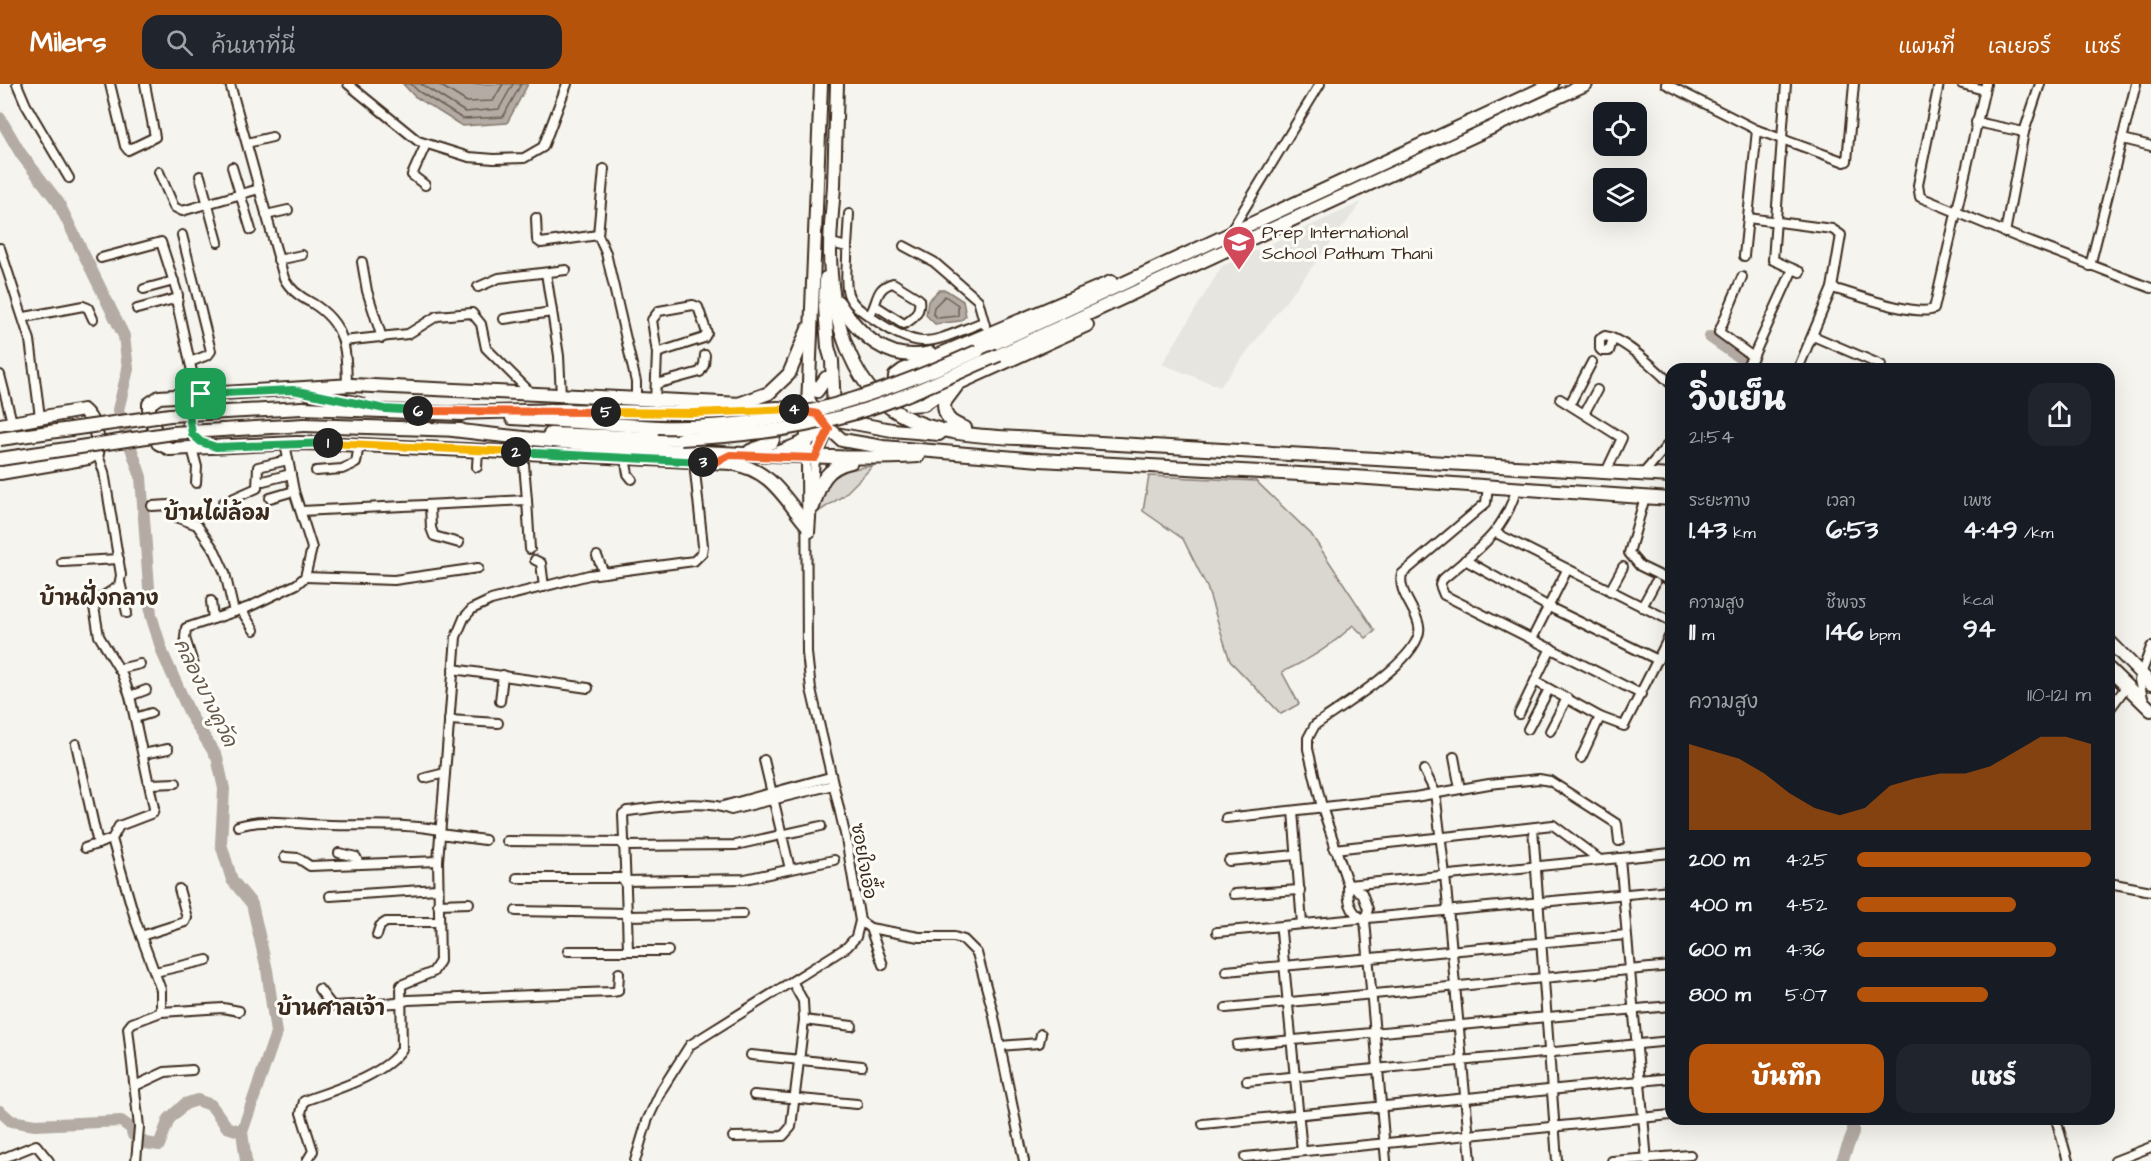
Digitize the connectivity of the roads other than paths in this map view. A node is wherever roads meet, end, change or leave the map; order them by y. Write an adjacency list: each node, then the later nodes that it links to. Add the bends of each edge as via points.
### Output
1 (17, 84): 33 (street)
2 (110, 84): 3 (street, via 128,150 155,137)
3 (145, 84)
4 (230, 84): 26 (street)
5 (348, 84): 27 (street, via 406,133)
6 (567, 84): 27 (street, via 548,140 524,158 469,157)
7 (821, 84): 80 (main road)
8 (837, 84): 52 (main road)
9 (1320, 84): 47 (street)
10 (1552, 84): 47 (main road)
11 (1586, 84): 70 (main road)
12 (1666, 84): 21 (street)
13 (1786, 84): 25 (street)
14 (1854, 84): 25 (street, via 1847,161)
15 (1939, 84): 39 (street, via 1918,193)
16 (1962, 84): 19 (street)
17 (2040, 84): 22 (street)
18 (2136, 84): 24 (street)
19 (1985, 87): 20 (street)
20 (1976, 123): 22 (street); 39 (street)
21 (1757, 130): 25 (street); 43 (street)
22 (2024, 132): 46 (street)
23 (272, 137): 26 (street)
24 (2123, 139): 28 (street); 61 (street)
25 (1781, 140): 44 (street)
26 (247, 143): 35 (street)
27 (426, 144): 34 (street, via 412,175)
28 (2151, 146)
29 (232, 166): 36 (street)
30 (604, 168): 49 (street)
31 (159, 172): 37 (street, via 177,210)
32 (200, 176): 37 (street)
33 (69, 178)
34 (425, 185)
35 (259, 189): 36 (street); 41 (street)
36 (240, 194): 37 (street); 45 (street)
37 (207, 204): 50 (street)
38 (288, 210): 41 (street)
39 (1956, 213): 46 (street); 67 (street, via 1934,309 1906,308)
40 (849, 214): 54 (street)
41 (266, 215): 58 (street)
42 (536, 218): 49 (street, via 537,240 541,243)
43 (1748, 218): 44 (street); 56 (street)
44 (1776, 222): 67 (street, via 1839,231); 92 (street, via 1773,260 1797,270)
45 (250, 230)
46 (2006, 232): 61 (street)
47 (1229, 234): 60 (main road)
48 (182, 235): 93 (street, via 211,351)
49 (598, 235): 111 (street, via 606,253 636,382)
50 (218, 242)
51 (904, 246): 82 (street, via 934,262 978,300)
52 (830, 247): 54 (street); 71 (main road); 88 (main road, via 826,287)
53 (0, 248): 77 (street)
54 (848, 248): 76 (street, via 848,295)
55 (302, 255): 58 (street)
56 (1744, 256)
57 (100, 258): 65 (street, via 160,243)
58 (278, 260): 87 (street, via 287,284 336,323)
59 (362, 262): 85 (street)
60 (1163, 265): 82 (main road); 119 (main road, bridge, via 978,351 879,392 809,414 718,426 658,427)
61 (2090, 266): 68 (street)
62 (566, 270): 63 (street)
63 (546, 273): 66 (street, via 499,278); 75 (street)
64 (1742, 277): 92 (street, via 1719,332)
65 (174, 281): 69 (street); 72 (street)
66 (478, 287)
67 (1832, 288): 84 (street)
68 (2151, 288)
69 (144, 289)
70 (1146, 289): 103 (main road, via 1111,314); 125 (main road, bridge, via 887,402 842,417 781,430 681,439)
71 (834, 296): 89 (main road, via 853,325 883,349 911,355); 127 (main road, via 854,362 887,404 927,425)
72 (178, 298): 74 (street); 93 (street)
73 (876, 306): 76 (street); 81 (street); 81 (street, via 878,292 893,283 919,299 917,313)
74 (137, 309)
75 (552, 312): 79 (street); 109 (street)
76 (869, 316): 83 (street)
77 (25, 317): 78 (street, via 83,306); 121 (street)
78 (93, 319)
79 (504, 319)
80 (811, 324): 102 (main road); 113 (main road, via 789,374 769,393)
81 (904, 324): 83 (street)
82 (986, 327): 83 (street, via 929,342 910,341); 89 (main road)
83 (898, 335)
84 (1813, 336): 96 (street); 97 (street)
85 (382, 338): 87 (street); 108 (street, via 408,334 437,316 472,313 481,324 486,348)
86 (1613, 339): 100 (street)
87 (343, 341): 101 (street)
88 (828, 347): 99 (main road); 122 (main road, via 832,361)
89 (943, 351): 103 (main road, via 895,376 894,391 916,406)
90 (657, 353): 90 (street, via 652,327 655,315 659,311 698,307 707,333 705,338); 104 (street)
91 (705, 355): 104 (street, via 705,366 699,372)
92 (1753, 357): 95 (street)
93 (190, 362): 107 (street)
94 (1592, 362): 114 (street)
95 (1748, 363)
96 (1801, 363)
97 (1876, 363)
98 (0, 375): 123 (street)
99 (826, 378): 102 (main road, via 817,391); 122 (main road)
100 (1665, 379)
101 (347, 380): 105 (main road); 108 (main road)
102 (810, 383): 122 (main road)
103 (962, 383): 127 (main road, via 944,403 947,418)
104 (656, 384): 112 (street)
105 (293, 390): 107 (main road); 115 (main road)
106 (1597, 390): 118 (street)
107 (199, 394): 131 (main road, via 188,408 192,434); 132 (main road, via 159,397 149,404 158,443 170,449)
108 (532, 394): 109 (main road)
109 (561, 396): 111 (main road)
110 (1560, 399): 114 (street)
111 (636, 400): 112 (main road)
112 (655, 402): 113 (main road)
113 (742, 404): 120 (main road)
114 (1570, 404): 118 (street)
115 (385, 409): 119 (main road); 128 (main road, bridge, via 302,408 159,416)
116 (761, 409): 120 (main road); 122 (main road, via 792,408); 135 (main road, via 788,420); 141 (main road, via 775,421 775,436 765,446)
117 (64, 411): 121 (main road); 138 (main road, via 82,410 90,416); 144 (main road, via 84,419 89,448)
118 (1584, 412): 151 (street, via 1622,438)
119 (454, 413): 120 (main road)
120 (693, 413)
121 (40, 417): 123 (main road)
122 (821, 417): 126 (main road, via 837,426); 135 (main road); 135 (main road); 135 (main road); 137 (main road, via 848,442)
123 (6, 424)
124 (393, 427): 125 (main road); 129 (main road); 142 (main road, bridge, via 304,425 161,434)
125 (453, 430): 139 (main road)
126 (930, 434): 127 (main road); 137 (main road, via 927,442)
127 (991, 435): 149 (main road)
128 (0, 440)
129 (291, 443): 130 (main road); 131 (main road); 145 (street)
130 (359, 444): 134 (main road); 150 (street, via 356,463 342,469)
131 (216, 447): 132 (main road)
132 (192, 448): 158 (street, via 198,473)
133 (1665, 448): 154 (street)
134 (477, 450): 136 (main road); 148 (street)
135 (810, 451): 141 (main road); 143 (main road); 171 (street); 173 (street)
136 (524, 452): 139 (main road); 167 (street)
137 (939, 452): 140 (main road)
138 (97, 453): 144 (main road); 179 (street)
139 (621, 453): 141 (main road); 146 (main road); 156 (street)
140 (955, 453): 143 (main road); 159 (main road)
141 (735, 455): 147 (main road)
142 (0, 459)
143 (866, 459): 171 (main road, via 828,472 820,483)
144 (80, 460): 152 (main road)
145 (288, 460): 153 (street); 168 (street, via 258,466 257,489)
146 (694, 462): 147 (main road); 186 (street, via 703,546 699,557 694,561)
147 (716, 462): 173 (main road, via 745,465 761,472)
148 (477, 468)
149 (1570, 470): 151 (main road); 162 (main road, via 1581,482 1579,489)
150 (316, 471)
151 (1606, 472): 154 (main road); 163 (main road, via 1601,483)
152 (0, 473)
153 (291, 474): 157 (street); 161 (street)
154 (1643, 474): 155 (main road)
155 (1665, 476)
156 (632, 479)
157 (263, 481)
158 (196, 483)
159 (1488, 486): 160 (main road); 249 (street, via 1486,503 1402,574 1401,588 1415,610 1419,626 1416,644 1399,663 1315,725 1308,738)
160 (1517, 488): 162 (main road); 174 (street, via 1507,518)
161 (294, 491): 165 (street); 172 (street)
162 (1571, 492): 163 (main road)
163 (1608, 495): 164 (main road)
164 (1645, 497): 166 (main road); 188 (street, via 1629,553 1640,566)
165 (270, 498)
166 (1665, 499)
167 (527, 500): 169 (street); 177 (street)
168 (223, 503)
169 (430, 505): 172 (street); 175 (street, via 434,536)
170 (152, 506): 196 (street, via 169,505 173,516 201,530 221,562)
171 (813, 507): 176 (street)
172 (301, 511): 187 (street, via 312,548)
173 (806, 524): 176 (street)
174 (1496, 533): 181 (street); 185 (street)
175 (459, 543)
176 (808, 543): 243 (street, ซอยใจเอื้อ, via 809,673)
177 (530, 549)
178 (597, 556): 186 (street)
179 (119, 559): 182 (street); 189 (street)
180 (535, 560): 191 (street, via 542,563)
181 (1465, 560): 194 (street); 201 (street, via 1442,580 1444,595)
182 (62, 561)
183 (1623, 567): 192 (street)
184 (478, 568): 187 (street, via 393,580)
185 (1567, 570): 192 (street); 194 (street)
186 (604, 573): 191 (street)
187 (305, 577): 196 (street)
188 (1665, 578)
189 (120, 582): 197 (street); 209 (street, via 93,607 99,636)
190 (1655, 583): 195 (street)
191 (544, 587): 210 (street, via 491,600 472,609 460,625)
192 (1610, 591): 195 (street)
193 (211, 601): 199 (street)
194 (1549, 607): 201 (street); 206 (street)
195 (1642, 607): 198 (street)
196 (238, 611): 199 (street); 200 (street)
197 (127, 613)
198 (1665, 618)
199 (213, 619): 207 (street, via 185,630)
200 (254, 630)
201 (1532, 639): 204 (street)
202 (1665, 645): 206 (street)
203 (2151, 647): 211 (street)
204 (1551, 648): 214 (street); 220 (street)
205 (2115, 648): 211 (main road)
206 (1658, 660): 220 (street)
207 (193, 663)
208 (140, 664): 209 (street)
209 (119, 669): 221 (street)
210 (453, 669): 212 (street); 230 (street)
211 (2140, 673): 215 (main road); 225 (street, via 2140,691)
212 (503, 675): 217 (street); 223 (street)
213 (2115, 675): 216 (main road)
214 (1535, 681): 218 (street); 227 (street)
215 (2151, 684)
216 (2126, 687): 224 (street); 225 (main road)
217 (588, 688)
218 (1549, 688): 222 (street); 232 (street)
219 (146, 690): 221 (street)
220 (1641, 694): 228 (street, via 1624,726)
221 (130, 696): 229 (street)
222 (1567, 698): 228 (street); 233 (street)
223 (500, 700)
224 (2115, 702)
225 (2150, 708)
226 (151, 713): 229 (street)
227 (1519, 714)
228 (1600, 717): 238 (street)
229 (135, 718): 236 (street)
230 (449, 720): 231 (street); 241 (street)
231 (498, 723)
232 (1528, 729)
233 (1550, 731)
234 (76, 744): 262 (street)
235 (168, 749): 236 (street)
236 (143, 754): 245 (street)
237 (1454, 757): 246 (street)
238 (1581, 759)
239 (764, 760): 248 (street)
240 (1424, 770): 247 (street)
241 (445, 773): 242 (street); 255 (street)
242 (425, 778)
243 (831, 781): 248 (street); 299 (street, ซอยใจเอื้อ)
244 (177, 783): 245 (street)
245 (151, 784): 258 (street, via 153,813 119,826)
246 (1460, 789): 247 (street); 261 (street, via 1545,780 1617,824)
247 (1435, 792): 249 (street); 257 (street)
248 (772, 796): 256 (street); 263 (street, via 723,806 627,811 622,818)
249 (1322, 807): 250 (street); 265 (street)
250 (1293, 812): 251 (street); 268 (street)
251 (1226, 818)
252 (238, 826): 255 (street, via 267,822 408,824)
253 (821, 826): 256 (street)
254 (1533, 828): 257 (street); 272 (street, via 1555,826); 276 (street)
255 (440, 832): 259 (street); 273 (street)
256 (781, 835): 263 (street, via 736,845); 277 (street)
257 (1440, 837): 265 (street); 278 (street)
258 (112, 839): 262 (street); 307 (street)
259 (485, 840)
260 (507, 841): 263 (street)
261 (1619, 841)
262 (98, 844): 264 (street)
263 (623, 844): 280 (street)
264 (85, 848)
265 (1334, 849): 282 (street)
266 (339, 853): 275 (street, via 356,857)
267 (1665, 854): 270 (street)
268 (1296, 855): 274 (street); 285 (street)
269 (285, 857): 275 (street, via 298,858 310,866)
270 (1620, 858): 272 (street); 289 (street)
271 (834, 860): 277 (street)
272 (1600, 860): 276 (street)
273 (438, 861): 275 (street); 284 (street)
274 (1229, 861)
275 (359, 864)
276 (1536, 865): 278 (street); 292 (street)
277 (790, 869): 280 (street, via 745,879)
278 (1445, 874): 282 (street); 294 (street)
279 (517, 878): 280 (street)
280 (624, 879): 296 (street)
281 (2115, 884): 287 (street)
282 (1348, 885): 298 (street, via 1350,904 1357,916); 298 (street, via 1366,899)
283 (179, 889): 307 (street, via 185,922)
284 (437, 889): 290 (street); 293 (street)
285 (1300, 890): 288 (street); 301 (street)
286 (1665, 890): 289 (street)
287 (2151, 891)
288 (1234, 894)
289 (1623, 894): 292 (street); 306 (street)
290 (330, 896)
291 (469, 903): 293 (street)
292 (1538, 903): 294 (street); 308 (street)
293 (438, 904): 300 (street)
294 (1448, 911): 298 (street); 309 (street)
295 (516, 912): 296 (street)
296 (627, 914): 297 (street); 311 (street)
297 (743, 914)
298 (1365, 920): 301 (street); 313 (street)
299 (860, 921): 302 (street, ซอยใจเอื้อ); 323 (street, via 856,937 847,947)
300 (439, 922): 305 (street, via 386,922); 327 (street, via 441,955 437,968 401,985)
301 (1302, 924): 303 (street)
302 (870, 928): 315 (street); 344 (street, ซอยใจเอื้อ, via 927,938 954,937 973,947 981,962)
303 (1217, 932)
304 (1281, 932): 316 (street)
305 (376, 935)
306 (1626, 935): 308 (street); 318 (street)
307 (141, 936): 320 (street)
308 (1541, 940): 309 (street); 322 (street)
309 (1451, 949): 313 (street); 324 (street)
310 (568, 951): 311 (street)
311 (628, 951): 312 (street)
312 (668, 951)
313 (1368, 957): 316 (street); 326 (street)
314 (207, 960): 320 (street)
315 (883, 965)
316 (1285, 965): 319 (street); 328 (street)
317 (1665, 966): 318 (street)
318 (1630, 969): 322 (street); 331 (street)
319 (1226, 971)
320 (155, 972): 333 (street)
321 (619, 973): 327 (street, via 620,986 616,992)
322 (1544, 978): 324 (street); 334 (street)
323 (793, 983): 335 (street, via 803,1001); 381 (street, via 690,1045 662,1089)
324 (1455, 986): 326 (street); 336 (street)
325 (319, 989): 327 (street, via 332,1006)
326 (1371, 994): 328 (street); 338 (street)
327 (400, 1001): 380 (street, via 402,1049 397,1057 361,1079 304,1101 301,1113 313,1151)
328 (1288, 1002): 330 (street); 340 (street)
329 (1665, 1006): 331 (street)
330 (1226, 1008)
331 (1633, 1009): 334 (street); 342 (street)
332 (239, 1011): 333 (street, via 223,1008)
333 (161, 1012): 356 (street, via 128,1028)
334 (1547, 1015): 336 (street); 345 (street)
335 (804, 1020): 337 (street); 347 (street)
336 (1458, 1024): 338 (street); 348 (street)
337 (852, 1026)
338 (1374, 1031): 340 (street); 350 (street)
339 (1041, 1034): 344 (street, via 1039,1043)
340 (1292, 1040): 343 (street); 352 (street)
341 (1665, 1042): 342 (street)
342 (1636, 1044): 345 (street); 355 (street)
343 (1238, 1045)
344 (1000, 1046): 382 (street, ซอยใจเอื้อ)
345 (1549, 1053): 348 (street); 357 (street)
346 (751, 1055): 347 (street)
347 (800, 1060): 349 (street); 360 (street)
348 (1462, 1061): 350 (street); 359 (street)
349 (862, 1066)
350 (1377, 1069): 352 (street); 362 (street)
351 (192, 1070): 356 (street, via 165,1072)
352 (1295, 1076): 354 (street); 363 (street)
353 (1665, 1078): 355 (street)
354 (1247, 1081)
355 (1640, 1081): 357 (street); 365 (street)
356 (136, 1085): 375 (street)
357 (1552, 1090): 359 (street); 368 (street)
358 (754, 1095): 360 (street)
359 (1465, 1098): 362 (street); 369 (street)
360 (795, 1099): 361 (street); 370 (street, via 791,1127 786,1134)
361 (857, 1104)
362 (1380, 1106): 363 (street); 371 (street)
363 (1299, 1113): 366 (street); 373 (street)
364 (1665, 1115): 365 (street)
365 (1643, 1117): 368 (street); 378 (street)
366 (1203, 1124)
367 (2058, 1125): 387 (street)
368 (1555, 1127): 369 (street); 385 (street)
369 (1469, 1135): 371 (street); 384 (street)
370 (733, 1137)
371 (1384, 1144): 373 (street); 383 (street)
372 (2151, 1147): 388 (street)
373 (1302, 1151): 376 (street)
374 (1690, 1155): 378 (street)
375 (137, 1157)
376 (1245, 1157)
377 (1, 1159): 379 (street, via 36,1144)
378 (1647, 1160): 386 (street)
379 (49, 1161)
380 (307, 1161)
381 (635, 1161)
382 (1024, 1161)
383 (1386, 1161)
384 (1471, 1161)
385 (1557, 1161)
386 (1612, 1161)
387 (2068, 1161)
388 (2115, 1161)

